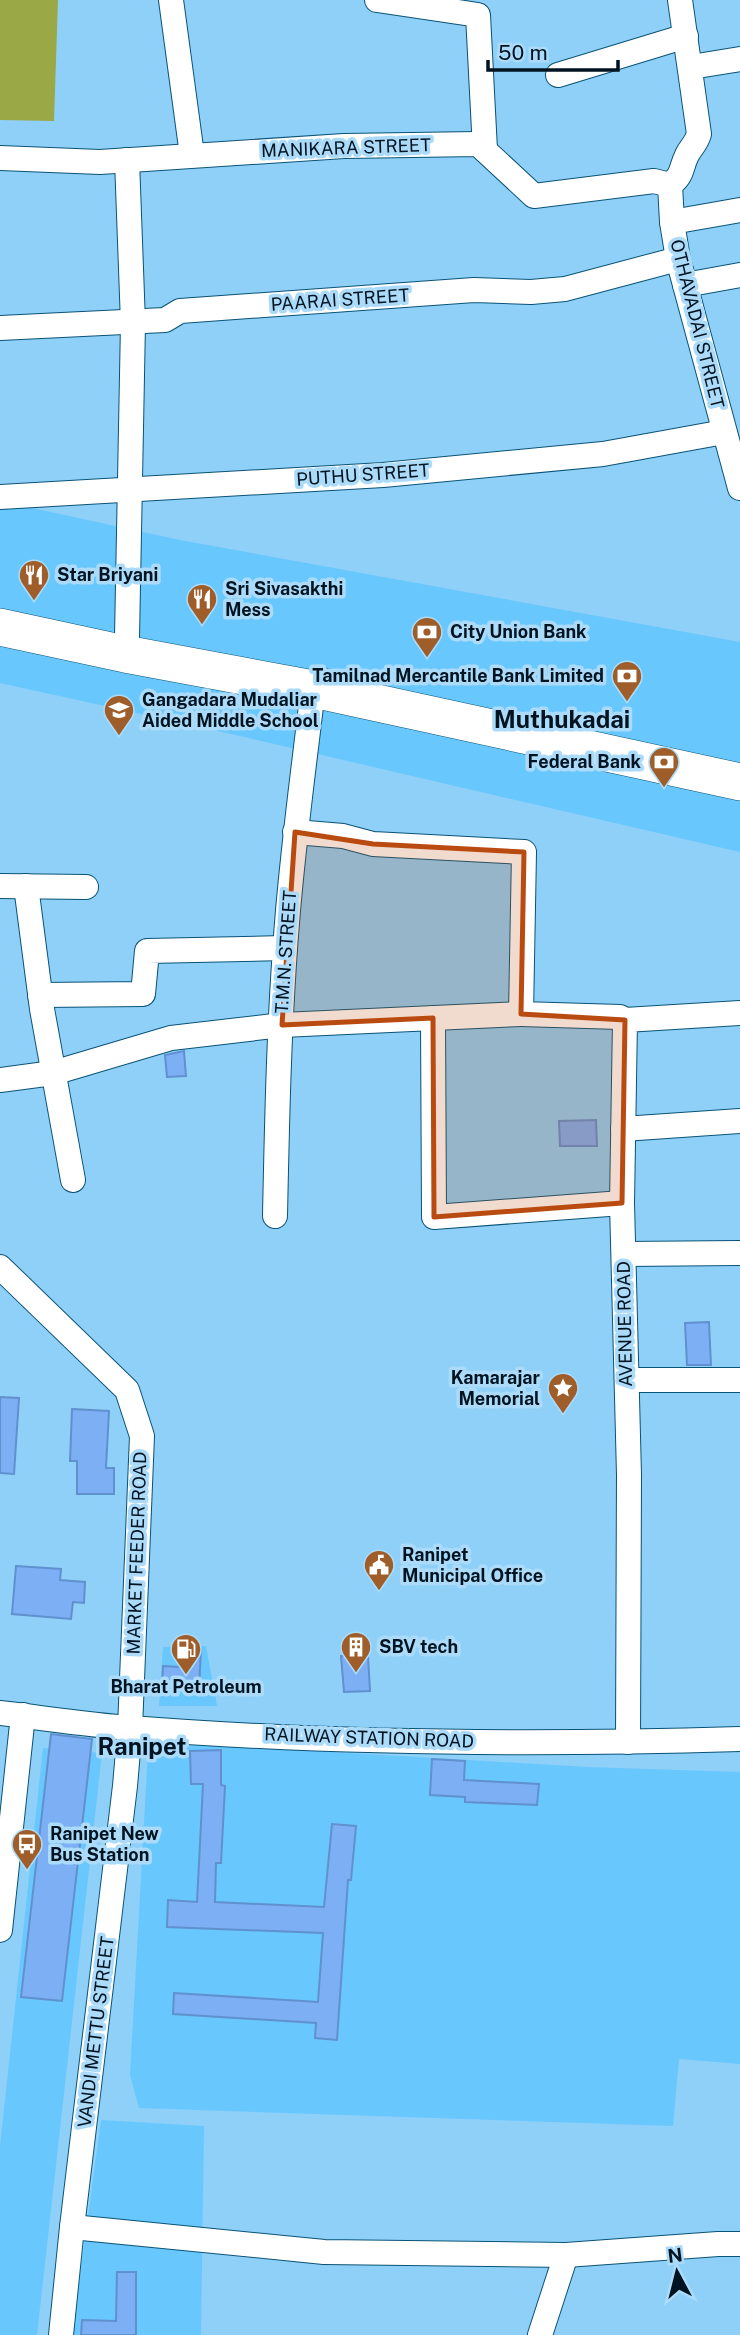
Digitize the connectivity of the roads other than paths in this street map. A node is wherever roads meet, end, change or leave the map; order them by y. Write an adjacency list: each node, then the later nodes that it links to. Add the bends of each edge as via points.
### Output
1 (171, 0): 9 (street)
2 (377, 0): 8 (street, via 478,15)
3 (680, 0): 4 (street)
4 (686, 36): 6 (street); 7 (street)
5 (740, 59): 6 (street)
6 (691, 67): 12 (street, via 699,134 681,177)
7 (558, 75)
8 (485, 150): 9 (street, MANIKARA STREET, via 478,144 344,146); 12 (street, via 534,196 654,181)
9 (192, 155): 11 (street, MANIKARA STREET)
10 (0, 158): 11 (street, MANIKARA STREET)
11 (127, 160): 18 (street)
12 (670, 185): 14 (street, OTHAVADAI STREET)
13 (740, 210): 14 (street)
14 (672, 222): 15 (street, OTHAVADAI STREET)
15 (678, 259): 17 (street, OTHAVADAI STREET); 18 (street, PAARAI STREET, via 565,289 474,290 180,311 165,320)
16 (740, 275): 17 (street)
17 (685, 285): 20 (street, OTHAVADAI STREET)
18 (133, 323): 19 (street, PAARAI STREET); 21 (street)
19 (0, 328)
20 (724, 432): 21 (street, PUTHU STREET, via 603,454 493,465); 22 (street, OTHAVADAI STREET)
21 (130, 488): 23 (street, PUTHU STREET); 26 (street)
22 (740, 488)
23 (0, 497)
24 (0, 611): 26 (highway)
25 (0, 627): 27 (highway, via 125,654)
26 (127, 637): 27 (highway)
27 (170, 653): 28 (highway)
28 (318, 683): 29 (highway); 30 (highway); 31 (street, T.M.N. STREET)
29 (740, 765)
30 (740, 782)
31 (295, 832): 35 (street, T.M.N. STREET); 38 (street, via 373,844 524,852)
32 (0, 886): 33 (street)
33 (26, 886): 34 (street); 36 (street)
34 (86, 887)
35 (285, 948): 36 (street, via 147,951 143,994); 41 (street, T.M.N. STREET)
36 (40, 995): 42 (street)
37 (740, 1013): 40 (street)
38 (521, 1014): 39 (street); 40 (street)
39 (433, 1018): 41 (street); 47 (street, via 435,1217)
40 (625, 1020): 45 (street, AVENUE ROAD)
41 (282, 1024): 42 (street, via 171,1038); 48 (street, T.M.N. STREET)
42 (53, 1073): 43 (street); 46 (street)
43 (0, 1080)
44 (740, 1121): 45 (street)
45 (623, 1129): 47 (street, AVENUE ROAD)
46 (74, 1180)
47 (622, 1203): 50 (street, AVENUE ROAD)
48 (275, 1216)
49 (740, 1253): 50 (street)
50 (624, 1254): 52 (street, AVENUE ROAD)
51 (0, 1267): 55 (street, MARKET FEEDER ROAD, via 127,1390 142,1436)
52 (627, 1380): 53 (street); 57 (street, AVENUE ROAD)
53 (740, 1380)
54 (11, 1714): 55 (street, RAILWAY STATION ROAD); 58 (street)
55 (130, 1728): 57 (street, RAILWAY STATION ROAD, via 373,1741); 59 (street, VANDI METTU STREET)
56 (740, 1739): 57 (street, RAILWAY STATION ROAD)
57 (628, 1742)
58 (0, 1930)
59 (72, 2227): 61 (street, via 324,2252); 62 (street, VANDI METTU STREET)
60 (740, 2244): 61 (street)
61 (566, 2255): 63 (street)
62 (61, 2335)
63 (540, 2335)

